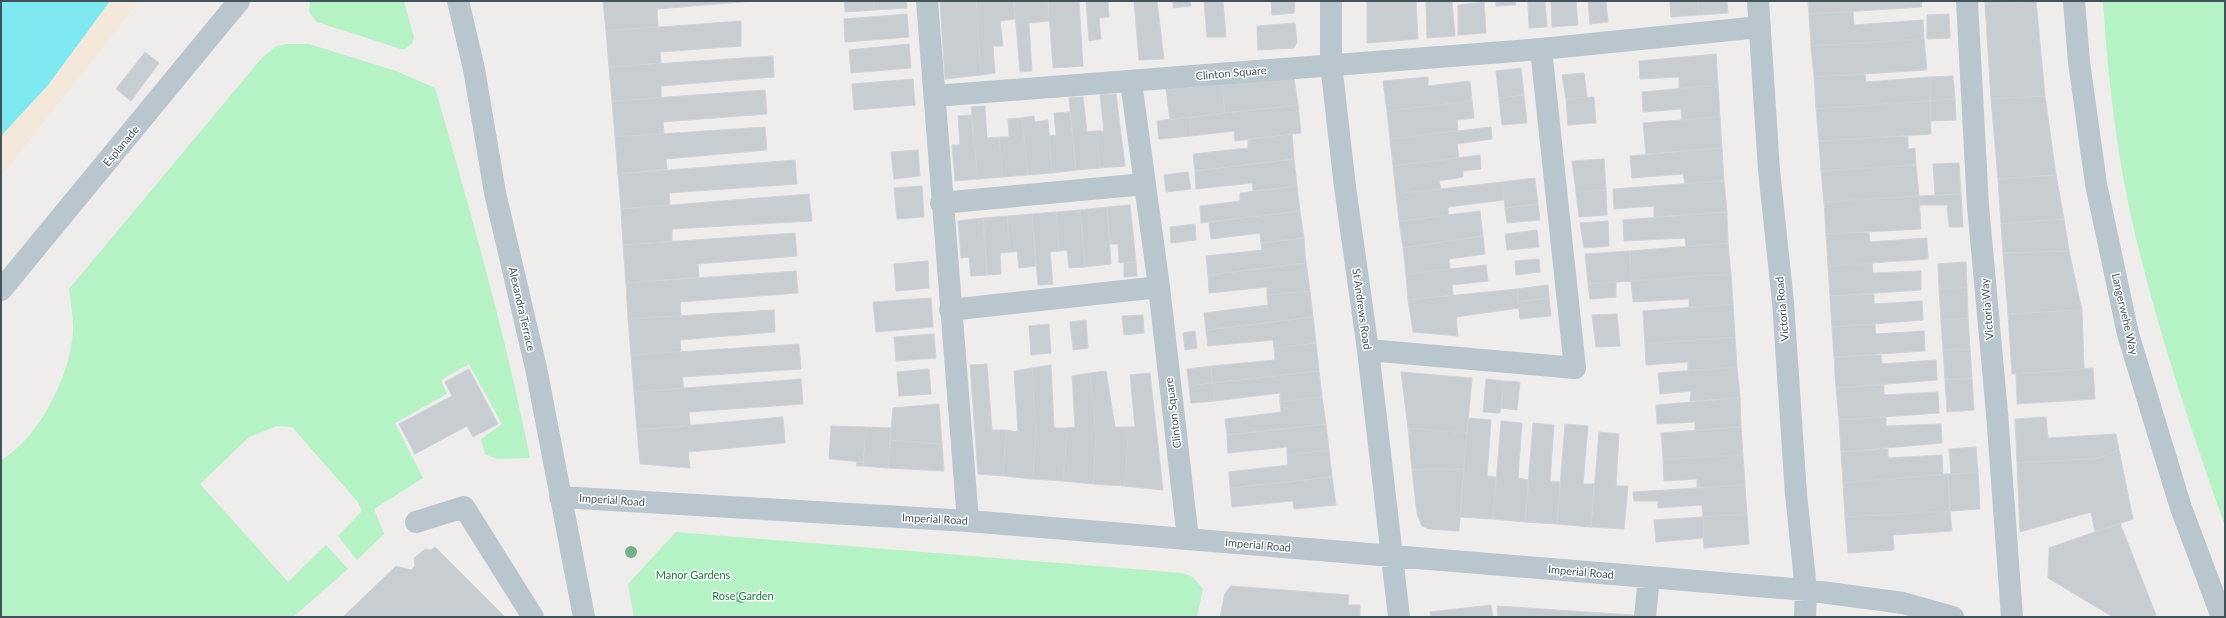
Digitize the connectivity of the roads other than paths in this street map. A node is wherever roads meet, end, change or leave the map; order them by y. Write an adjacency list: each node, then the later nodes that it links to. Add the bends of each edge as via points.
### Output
1 (239, 1): 16 (street, Esplanade)
2 (458, 1): 19 (street, Alexandra Terrace, via 474,69 495,193 536,368)
3 (926, 1): 12 (street)
4 (1331, 1): 10 (street, St Andrews Road)
5 (1758, 1): 8 (street, Victoria Road)
6 (1967, 1): 32 (street, Victoria Way, via 1978,206)
7 (2074, 1): 33 (street, Langerwehe Way, via 2079,62 2096,184 2128,334 2181,508)
8 (1760, 27): 9 (street, Clinton Square); 25 (street, Victoria Road, via 1769,170)
9 (1541, 49): 10 (street, Clinton Square); 18 (street, via 1575,368)
10 (1331, 64): 11 (street, Clinton Square); 18 (street, St Andrews Road)
11 (1131, 82): 12 (street, Clinton Square); 13 (street, Clinton Square)
12 (935, 96): 14 (street)
13 (1145, 184): 14 (street); 15 (street, Clinton Square)
14 (941, 203): 17 (street)
15 (1158, 287): 17 (street); 22 (street, Clinton Square)
16 (1, 290)
17 (950, 310): 20 (street)
18 (1368, 350): 23 (street, St Andrews Road)
19 (560, 497): 20 (street, Imperial Road); 27 (street, Alexandra Terrace)
20 (968, 521): 22 (street, Imperial Road)
21 (416, 522): 26 (street, via 464,507)
22 (1188, 539): 23 (street, Imperial Road)
23 (1391, 557): 24 (street, Imperial Road); 28 (street, St Andrews Road)
24 (1649, 577): 25 (street, Imperial Road); 29 (street)
25 (1806, 590): 30 (street, Victoria Road); 31 (street, Imperial Road, via 1903,603)
26 (533, 617)
27 (584, 617)
28 (1399, 617)
29 (1645, 617)
30 (1805, 617)
31 (1953, 617)
32 (2012, 617)
33 (2222, 617)

